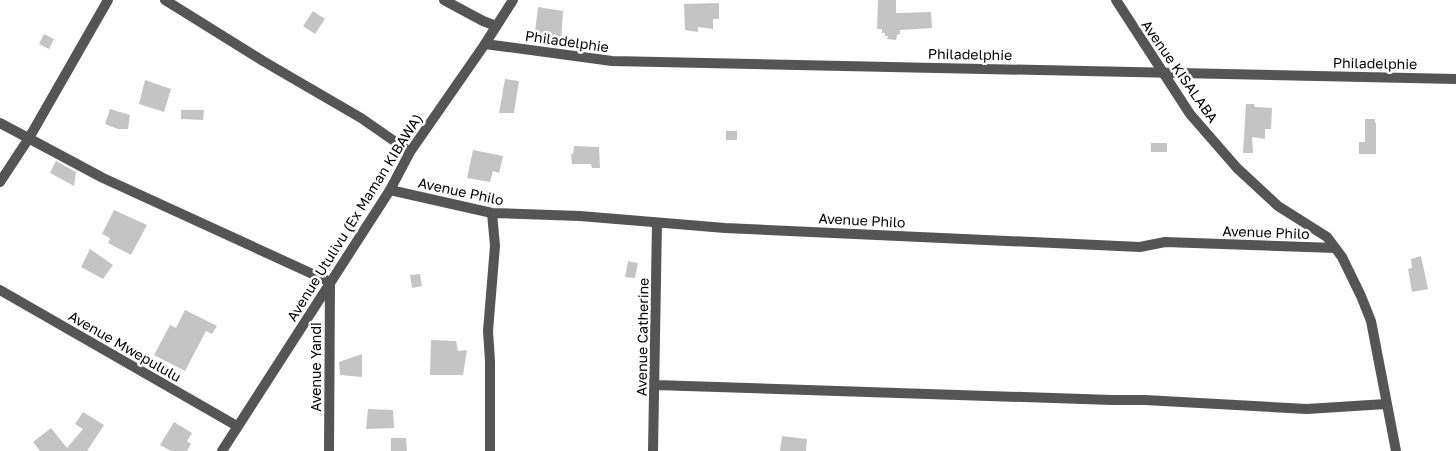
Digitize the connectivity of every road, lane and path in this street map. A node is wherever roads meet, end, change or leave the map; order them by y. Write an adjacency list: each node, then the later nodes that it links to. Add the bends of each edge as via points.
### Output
1 (108, 0): 11 (street)
2 (165, 0): 12 (street, via 362,118)
3 (444, 0): 6 (street)
4 (513, 0): 6 (street, Avenue Utulivu (Ex Maman KIBAWA))
5 (1116, 0): 8 (street, Avenue KISALABA)
6 (496, 26): 7 (street, Avenue Utulivu (Ex Maman KIBAWA))
7 (485, 44): 8 (street, Philadelphie, via 612,61); 12 (street, Avenue Utulivu (Ex Maman KIBAWA))
8 (1162, 72): 9 (street, Philadelphie); 17 (street, Avenue KISALABA, via 1190,114 1236,168 1278,206 1328,237)
9 (1456, 79)
10 (0, 123): 11 (street)
11 (29, 138): 13 (street); 18 (street, via 103,178)
12 (410, 152): 14 (street, Avenue Utulivu (Ex Maman KIBAWA))
13 (0, 182)
14 (390, 190): 15 (street, Avenue Philo); 18 (street, Avenue Utulivu (Ex Maman KIBAWA))
15 (492, 213): 16 (street, Avenue Philo); 25 (street, via 495,246 488,330)
16 (657, 223): 17 (street, Avenue Philo, via 1140,246 1165,242); 20 (street, Avenue Catherine)
17 (1335, 248): 21 (street, Avenue KISALABA, via 1371,321)
18 (330, 282): 22 (street, Avenue Utulivu (Ex Maman KIBAWA)); 24 (street, Avenue Yandi)
19 (0, 290): 22 (street, Avenue Mwepululu)
20 (654, 385): 21 (street, via 1307,408); 26 (street, Avenue Catherine)
21 (1386, 404): 27 (street, Avenue KISALABA)
22 (237, 426): 23 (street, Avenue Utulivu (Ex Maman KIBAWA))
23 (222, 451)
24 (329, 451)
25 (490, 451)
26 (654, 451)
27 (1396, 451)

